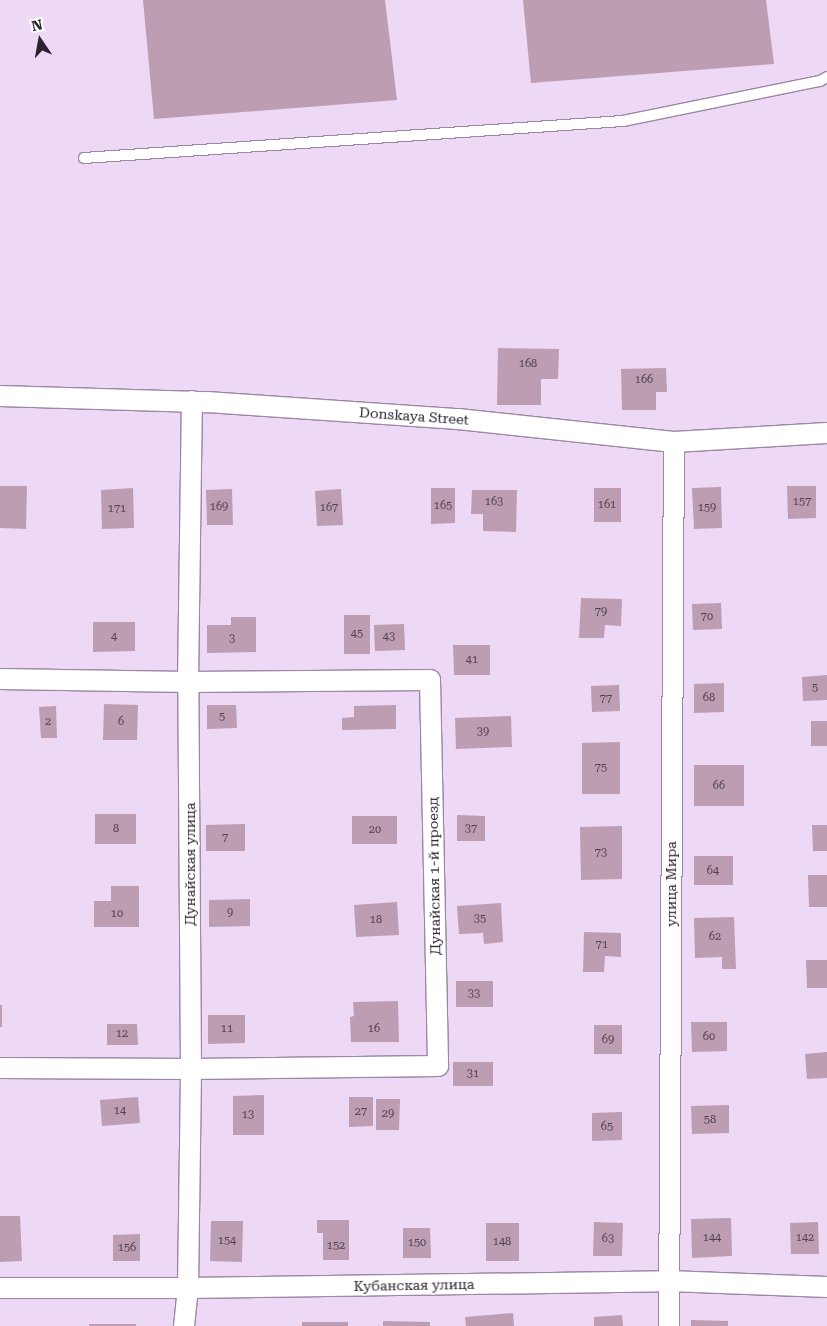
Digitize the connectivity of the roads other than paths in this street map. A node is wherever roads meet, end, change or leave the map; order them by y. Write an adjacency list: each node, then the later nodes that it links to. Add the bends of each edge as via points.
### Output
1 (827, 78): 2 (lane, via 623,121)
2 (84, 158)
3 (0, 396): 4 (street, Donskaya Street)
4 (192, 401): 6 (street, Donskaya Street, via 458,419); 8 (street, Дунайская улица)
5 (827, 433): 6 (street, Donskaya Street)
6 (674, 442): 11 (street, улица Мира)
7 (0, 679): 8 (street, Дунайская 1-й проезд)
8 (188, 682): 10 (street, Дунайская улица); 10 (street, Дунайская 1-й проезд, via 430,680 438,1066)
9 (0, 1068): 10 (street, Дунайская 1-й проезд)
10 (191, 1070): 14 (street, Дунайская улица)
11 (668, 1281): 12 (street, Кубанская улица); 14 (street, Кубанская улица); 16 (street, улица Мира)
12 (827, 1287)
13 (0, 1288): 14 (street, Кубанская улица)
14 (188, 1288): 15 (street, Дунайская улица)
15 (184, 1326)
16 (669, 1326)

